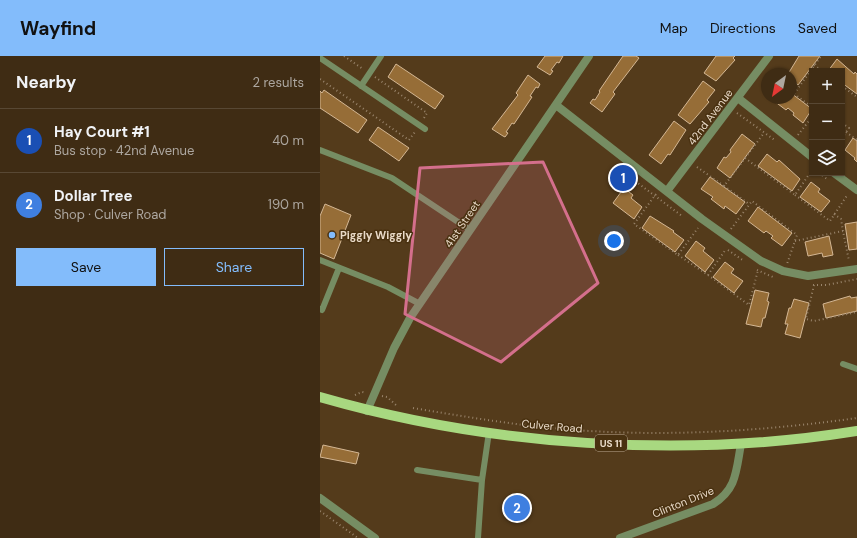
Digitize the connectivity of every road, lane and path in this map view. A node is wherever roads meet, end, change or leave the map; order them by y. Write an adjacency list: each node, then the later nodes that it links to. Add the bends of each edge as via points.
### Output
1 (381, 56): 8 (lane)
2 (589, 56): 14 (street, 41st Street)
3 (769, 56): 13 (street, 42nd Avenue)
4 (821, 56): 6 (path)
5 (320, 58): 8 (lane)
6 (814, 65): 7 (path); 10 (path)
7 (818, 68)
8 (361, 86): 19 (lane)
9 (845, 88): 12 (path)
10 (797, 90)
11 (797, 96): 15 (path)
12 (857, 97)
13 (738, 98): 16 (street, 42nd Avenue); 23 (street)
14 (556, 105): 32 (street); 37 (street, 41st Street)
15 (809, 105)
16 (730, 108): 20 (path); 27 (street, 42nd Avenue)
17 (809, 121): 23 (path)
18 (845, 125): 21 (path, via 849,128)
19 (425, 129)
20 (764, 132): 23 (path, via 787,149); 26 (path)
21 (846, 132): 22 (path)
22 (857, 140)
23 (793, 143): 25 (street)
24 (320, 150): 37 (lane, via 392,178)
25 (809, 155)
26 (745, 158): 30 (path); 34 (path)
27 (690, 162): 30 (path); 32 (street, 42nd Avenue)
28 (809, 174): 34 (path)
29 (838, 176): 31 (street)
30 (724, 186): 35 (path)
31 (857, 190)
32 (667, 191): 39 (street)
33 (848, 194): 36 (path)
34 (795, 195): 36 (path, via 830,220)
35 (749, 205): 39 (path); 40 (path, via 752,202 797,235)
36 (834, 214): 38 (path, via 841,219)
37 (470, 230): 51 (street, 41st Street)
38 (843, 232): 40 (path); 46 (path)
39 (726, 236): 47 (street, via 756,258)
40 (795, 242): 47 (path)
41 (726, 249): 48 (path)
42 (678, 255): 48 (path)
43 (320, 260): 44 (lane)
44 (339, 268): 51 (lane, via 388,287); 52 (lane, via 322,310)
45 (758, 270): 48 (path, via 749,305)
46 (854, 270): 47 (street, via 808,276); 49 (path)
47 (784, 272)
48 (708, 275)
49 (853, 280)
50 (814, 285): 53 (path, via 806,319 814,321)
51 (420, 304): 56 (street, 41st Street, via 394,348)
52 (320, 309)
53 (857, 312)
54 (843, 364): 55 (lane)
55 (857, 369)
56 (374, 394): 57 (path, via 362,392); 59 (path, via 387,397); 61 (street, 41st Street)
57 (350, 395)
58 (320, 398): 61 (main road, Culver Road / US 11)
59 (396, 405)
60 (411, 408): 62 (path, via 509,424 576,430 741,431)
61 (367, 411): 64 (main road, Culver Road / US 11)
62 (857, 418)
63 (857, 431): 65 (main road, Culver Road / US 11)
64 (489, 432): 65 (main road, Culver Road / US 11, via 637,444); 67 (lane)
65 (741, 444): 73 (street, Clinton Drive, via 735,481 722,498 713,504)
66 (417, 470): 67 (lane)
67 (482, 480): 72 (lane)
68 (320, 498): 71 (street)
69 (320, 511): 70 (path)
70 (358, 538)
71 (375, 538)
72 (478, 538)
73 (620, 538)

